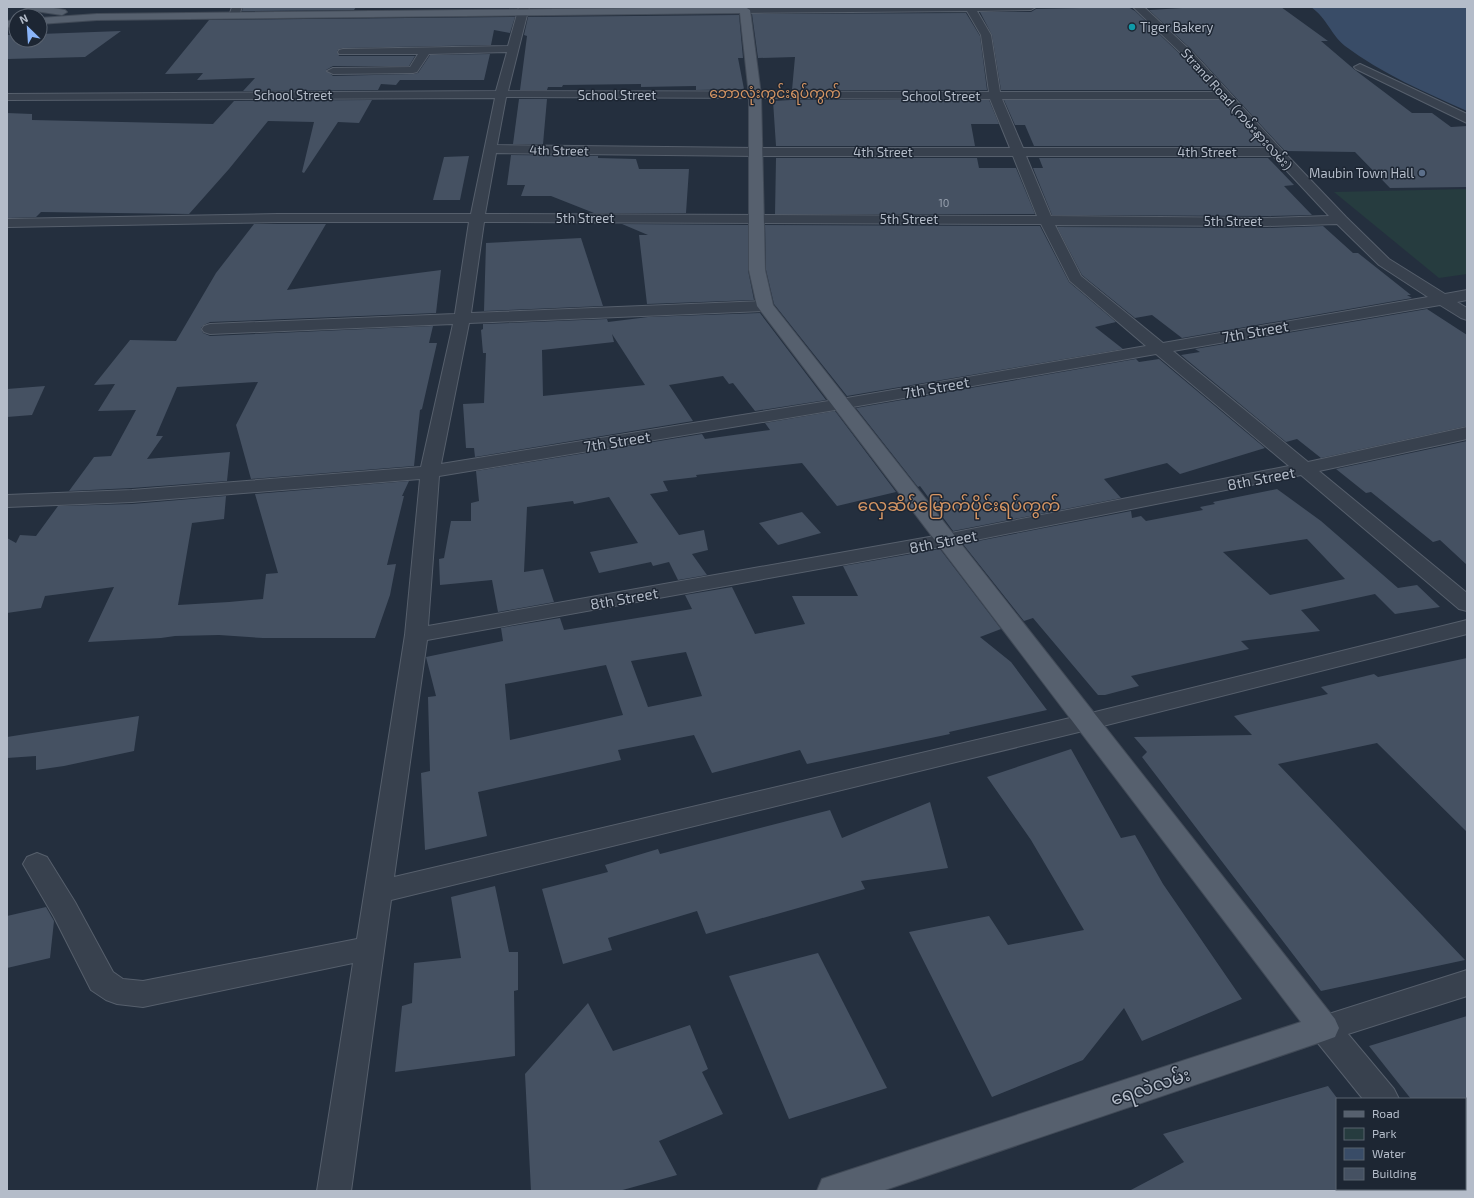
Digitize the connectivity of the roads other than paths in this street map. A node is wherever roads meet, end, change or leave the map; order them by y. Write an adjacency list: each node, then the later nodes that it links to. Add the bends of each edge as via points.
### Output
1 (28, 7): 8 (main road)
2 (970, 7): 3 (street); 5 (street); 17 (street, via 986,35)
3 (1031, 7)
4 (1138, 7): 18 (street, Strand Road (ကမ်းနားလမ်း), via 1187,53)
5 (745, 9): 6 (main road); 16 (main road)
6 (523, 10): 7 (main road); 10 (street)
7 (235, 11): 8 (main road)
8 (97, 17): 9 (main road)
9 (48, 20)
10 (513, 49): 11 (street); 15 (street)
11 (424, 50): 12 (street); 14 (street, via 413,70)
12 (342, 52)
13 (1360, 67): 20 (street)
14 (333, 72)
15 (501, 94): 16 (street, School Street); 19 (street, School Street); 21 (street)
16 (755, 95): 17 (street, School Street); 22 (main road)
17 (995, 96): 18 (street, School Street); 23 (street)
18 (1226, 96): 24 (street, Strand Road (ကမ်းနားလမ်း))
19 (7, 97)
20 (1467, 119)
21 (490, 149): 22 (street, 4th Street); 26 (street)
22 (756, 152): 23 (street, 4th Street); 25 (main road)
23 (1018, 152): 24 (street, 4th Street); 27 (street)
24 (1276, 152): 28 (street, Strand Road (ကမ်းနားလမ်း))
25 (757, 218): 26 (street, 5th Street); 27 (street, 5th Street); 32 (main road, via 757,270)
26 (477, 219): 29 (street, 5th Street, via 278,218); 34 (street)
27 (1046, 220): 28 (street, 5th Street); 36 (street, via 1075,278)
28 (1340, 220): 31 (street, Strand Road (ကမ်းနားလမ်း), via 1384,262)
29 (7, 223)
30 (1467, 294): 31 (street, 7th Street)
31 (1442, 299): 33 (street, Strand Road (ကမ်းနားလမ်း)); 36 (street, 7th Street)
32 (765, 306): 34 (street); 37 (main road)
33 (1467, 315)
34 (462, 319): 35 (street); 40 (street)
35 (210, 329)
36 (1158, 348): 37 (street, 7th Street); 39 (street)
37 (841, 404): 40 (street, 7th Street); 42 (main road)
38 (1467, 433): 39 (street, 8th Street)
39 (1304, 469): 42 (street, 8th Street); 43 (street)
40 (430, 472): 41 (street, 7th Street, via 132,496); 45 (street)
41 (7, 501)
42 (946, 540): 45 (street, 8th Street); 46 (main road)
43 (1467, 604)
44 (1467, 627): 46 (street)
45 (416, 635): 48 (street)
46 (1087, 722): 48 (street); 51 (main road)
47 (37, 864): 49 (street, via 65,910 102,981 117,991 143,994)
48 (378, 892): 49 (street)
49 (370, 948): 53 (street)
50 (1467, 983): 51 (street, ရေလဲလမ်း)
51 (1324, 1028): 52 (street); 54 (main road, ရေလဲလမ်း)
52 (1382, 1098)
53 (334, 1191)
54 (834, 1191)

